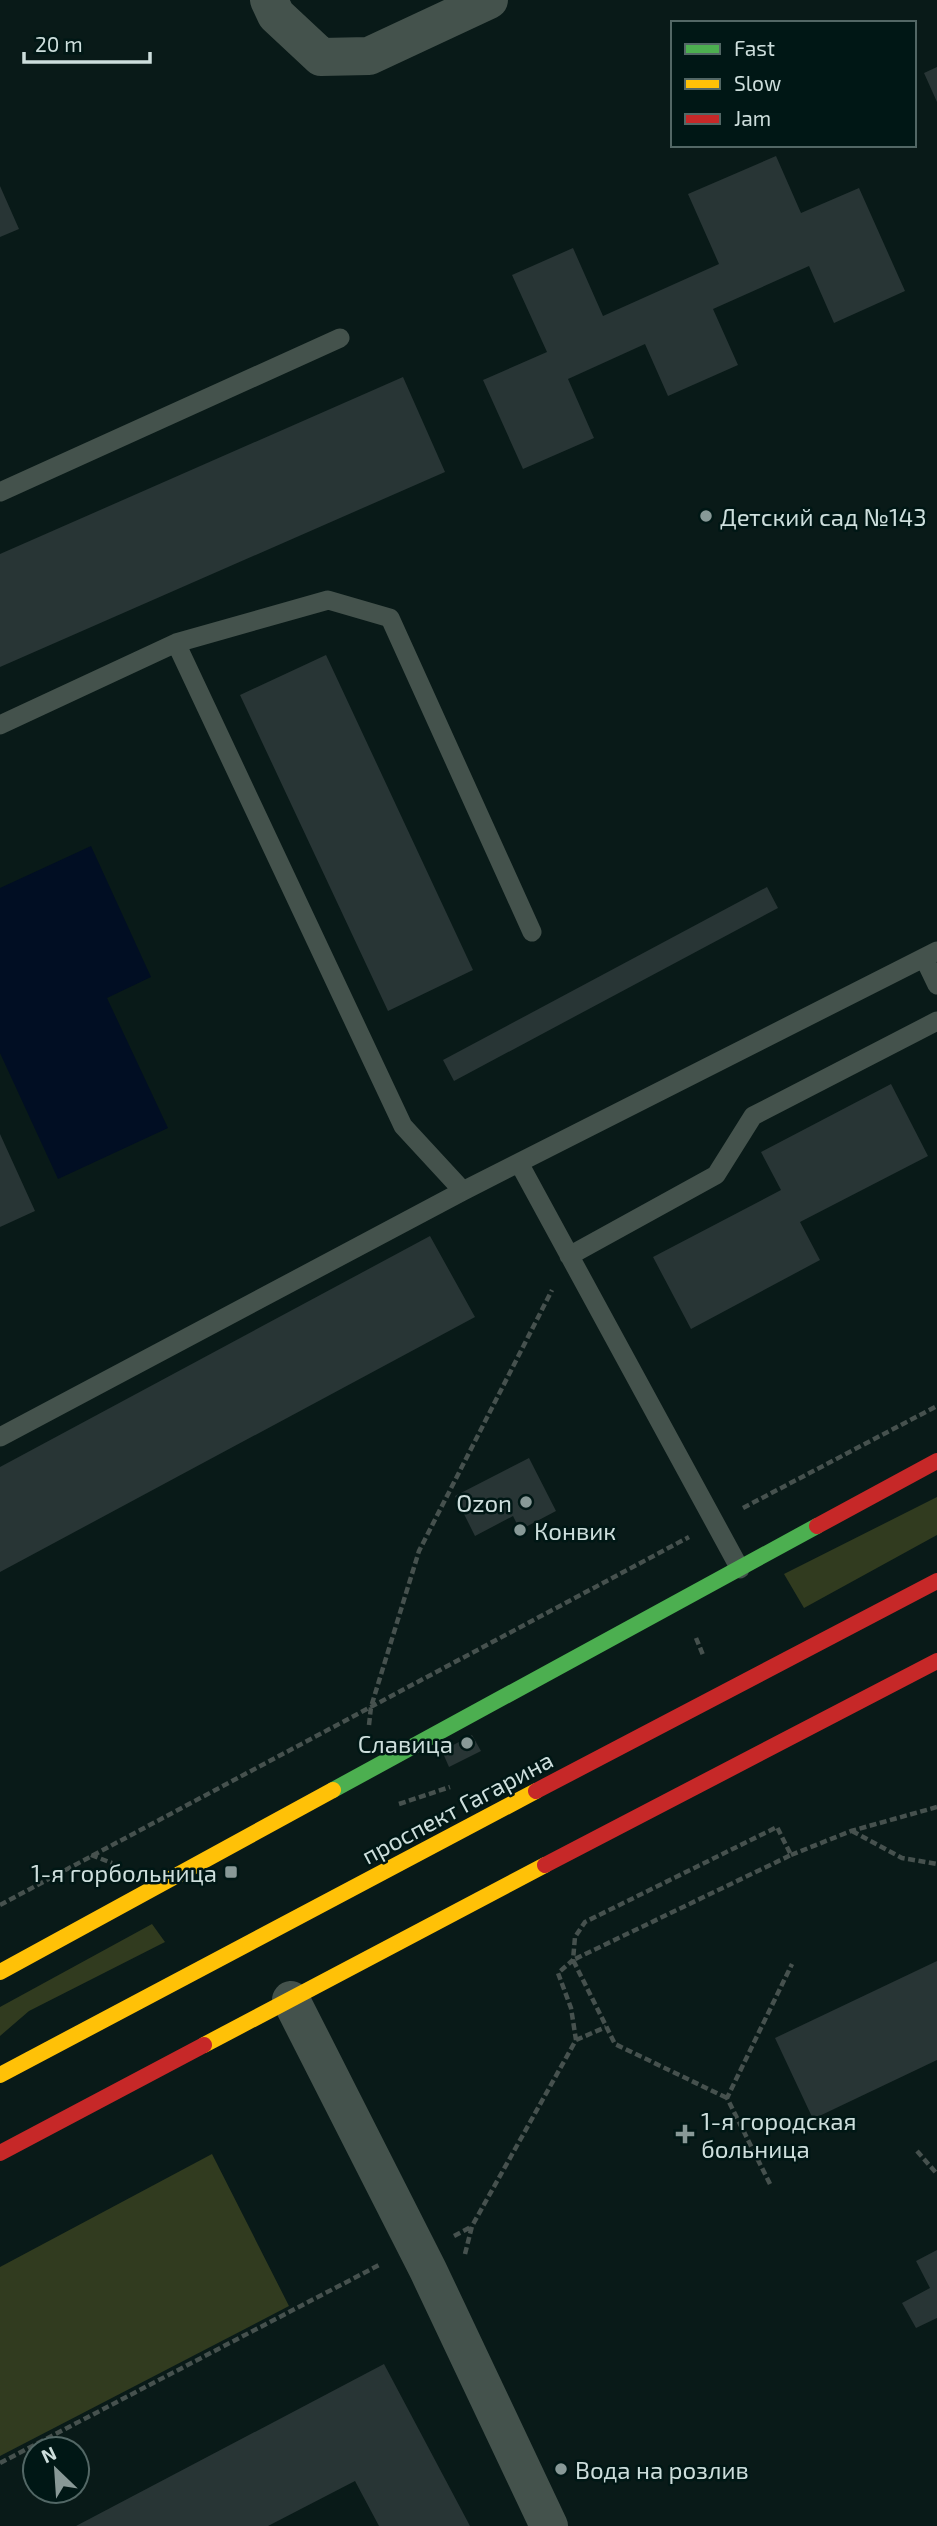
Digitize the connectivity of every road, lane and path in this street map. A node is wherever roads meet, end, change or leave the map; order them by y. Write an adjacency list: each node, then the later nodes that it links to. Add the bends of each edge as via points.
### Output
1 (269, 0): 2 (street, via 276,15 321,57 369,56)
2 (489, 0)
3 (340, 338): 4 (lane)
4 (0, 492)
5 (176, 643): 6 (lane); 7 (lane, via 328,600 390,618); 12 (lane, via 403,1126)
6 (0, 725)
7 (532, 932)
8 (931, 955): 9 (lane); 11 (lane)
9 (937, 985)
10 (937, 1021): 13 (lane, via 753,1116 716,1175)
11 (519, 1163): 12 (lane); 13 (lane)
12 (463, 1191): 15 (lane)
13 (569, 1256): 17 (lane); 21 (path, via 419,1551)
14 (937, 1406): 17 (path)
15 (0, 1437)
16 (937, 1461): 18 (main road)
17 (715, 1523): 18 (lane); 21 (path)
18 (740, 1569): 22 (main road)
19 (937, 1581): 34 (main road, проспект Гагарина)
20 (937, 1661): 31 (main road)
21 (371, 1707): 22 (path, via 366,1746); 27 (path)
22 (377, 1766): 30 (main road)
23 (937, 1807): 24 (path)
24 (851, 1831): 25 (path); 26 (path, via 902,1858)
25 (791, 1855): 28 (path); 28 (path, via 777,1827 758,1835 585,1922 575,1937)
26 (937, 1864)
27 (0, 1905)
28 (573, 1960): 32 (path); 33 (path, via 558,1973)
29 (792, 1964): 35 (path)
30 (0, 1972)
31 (291, 2000): 37 (main road); 40 (street)
32 (606, 2027): 33 (path); 35 (path, via 615,2044)
33 (576, 2040): 41 (path, via 472,2227)
34 (0, 2075)
35 (727, 2098): 39 (path)
36 (917, 2151): 38 (path)
37 (0, 2153)
38 (937, 2174)
39 (769, 2184)
40 (416, 2246): 42 (path); 43 (street)
41 (464, 2258)
42 (0, 2463)
43 (549, 2526)

